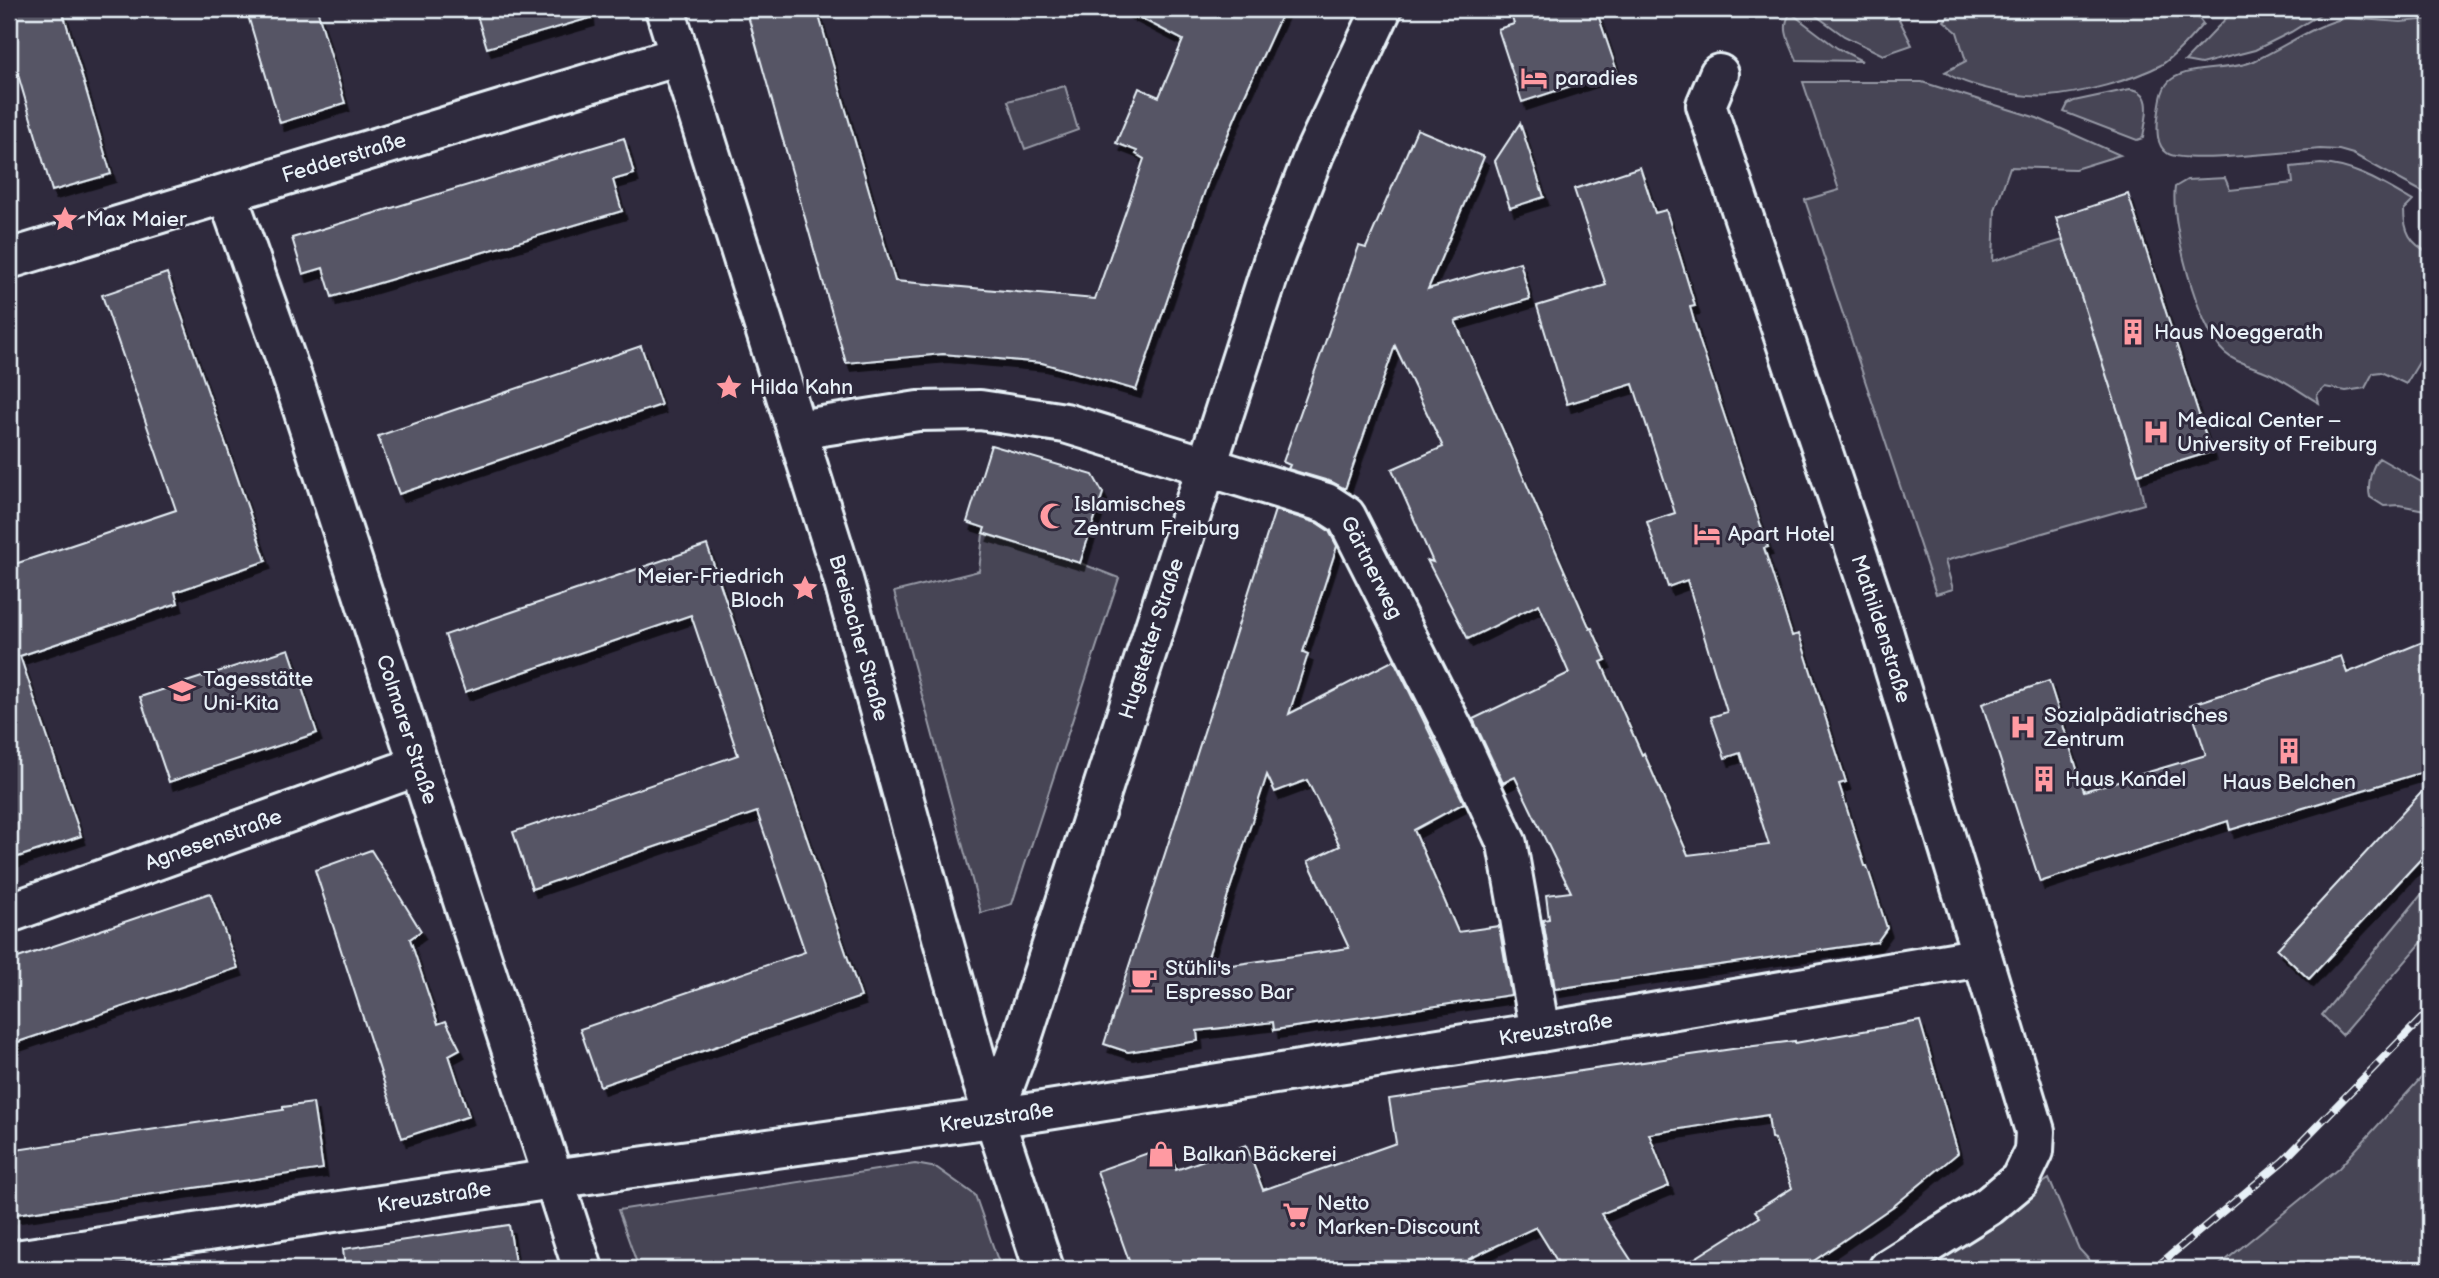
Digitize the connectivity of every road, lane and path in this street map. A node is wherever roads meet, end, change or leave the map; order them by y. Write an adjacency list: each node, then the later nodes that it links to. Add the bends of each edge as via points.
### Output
1 (665, 9): 3 (street, Breisacher Straße)
2 (1382, 9): 8 (street, Hugstetter Straße, via 1314,154 1274,258)
3 (679, 56): 5 (street, Fedderstraße); 7 (street, Breisacher Straße)
4 (1719, 74): 11 (street, Mathildenstraße, via 1706,106 1883,631)
5 (226, 194): 6 (street, Fedderstraße); 9 (street, Colmarer Straße, via 296,388)
6 (9, 259)
7 (797, 430): 8 (street, Gärtnerweg, via 918,411 980,410 1065,423); 13 (street, Breisacher Straße, via 889,738)
8 (1206, 466): 12 (street, Gärtnerweg, via 1326,503 1346,516 1507,844); 13 (street, Hugstetter Straße)
9 (418, 766): 10 (street, Agnesenstraße); 14 (street, Colmarer Straße)
10 (9, 913)
11 (1982, 957): 12 (street, Kreuzstraße); 18 (street, Mathildenstraße, via 2035,1131 2034,1151 2020,1180 1990,1205)
12 (1540, 1032): 13 (street, Kreuzstraße)
13 (993, 1116): 14 (street, Kreuzstraße); 17 (street, Breisacher Straße)
14 (553, 1179): 15 (street, Kreuzstraße); 16 (street, Colmarer Straße)
15 (9, 1261)
16 (583, 1269)
17 (1044, 1269)
18 (1888, 1269)

